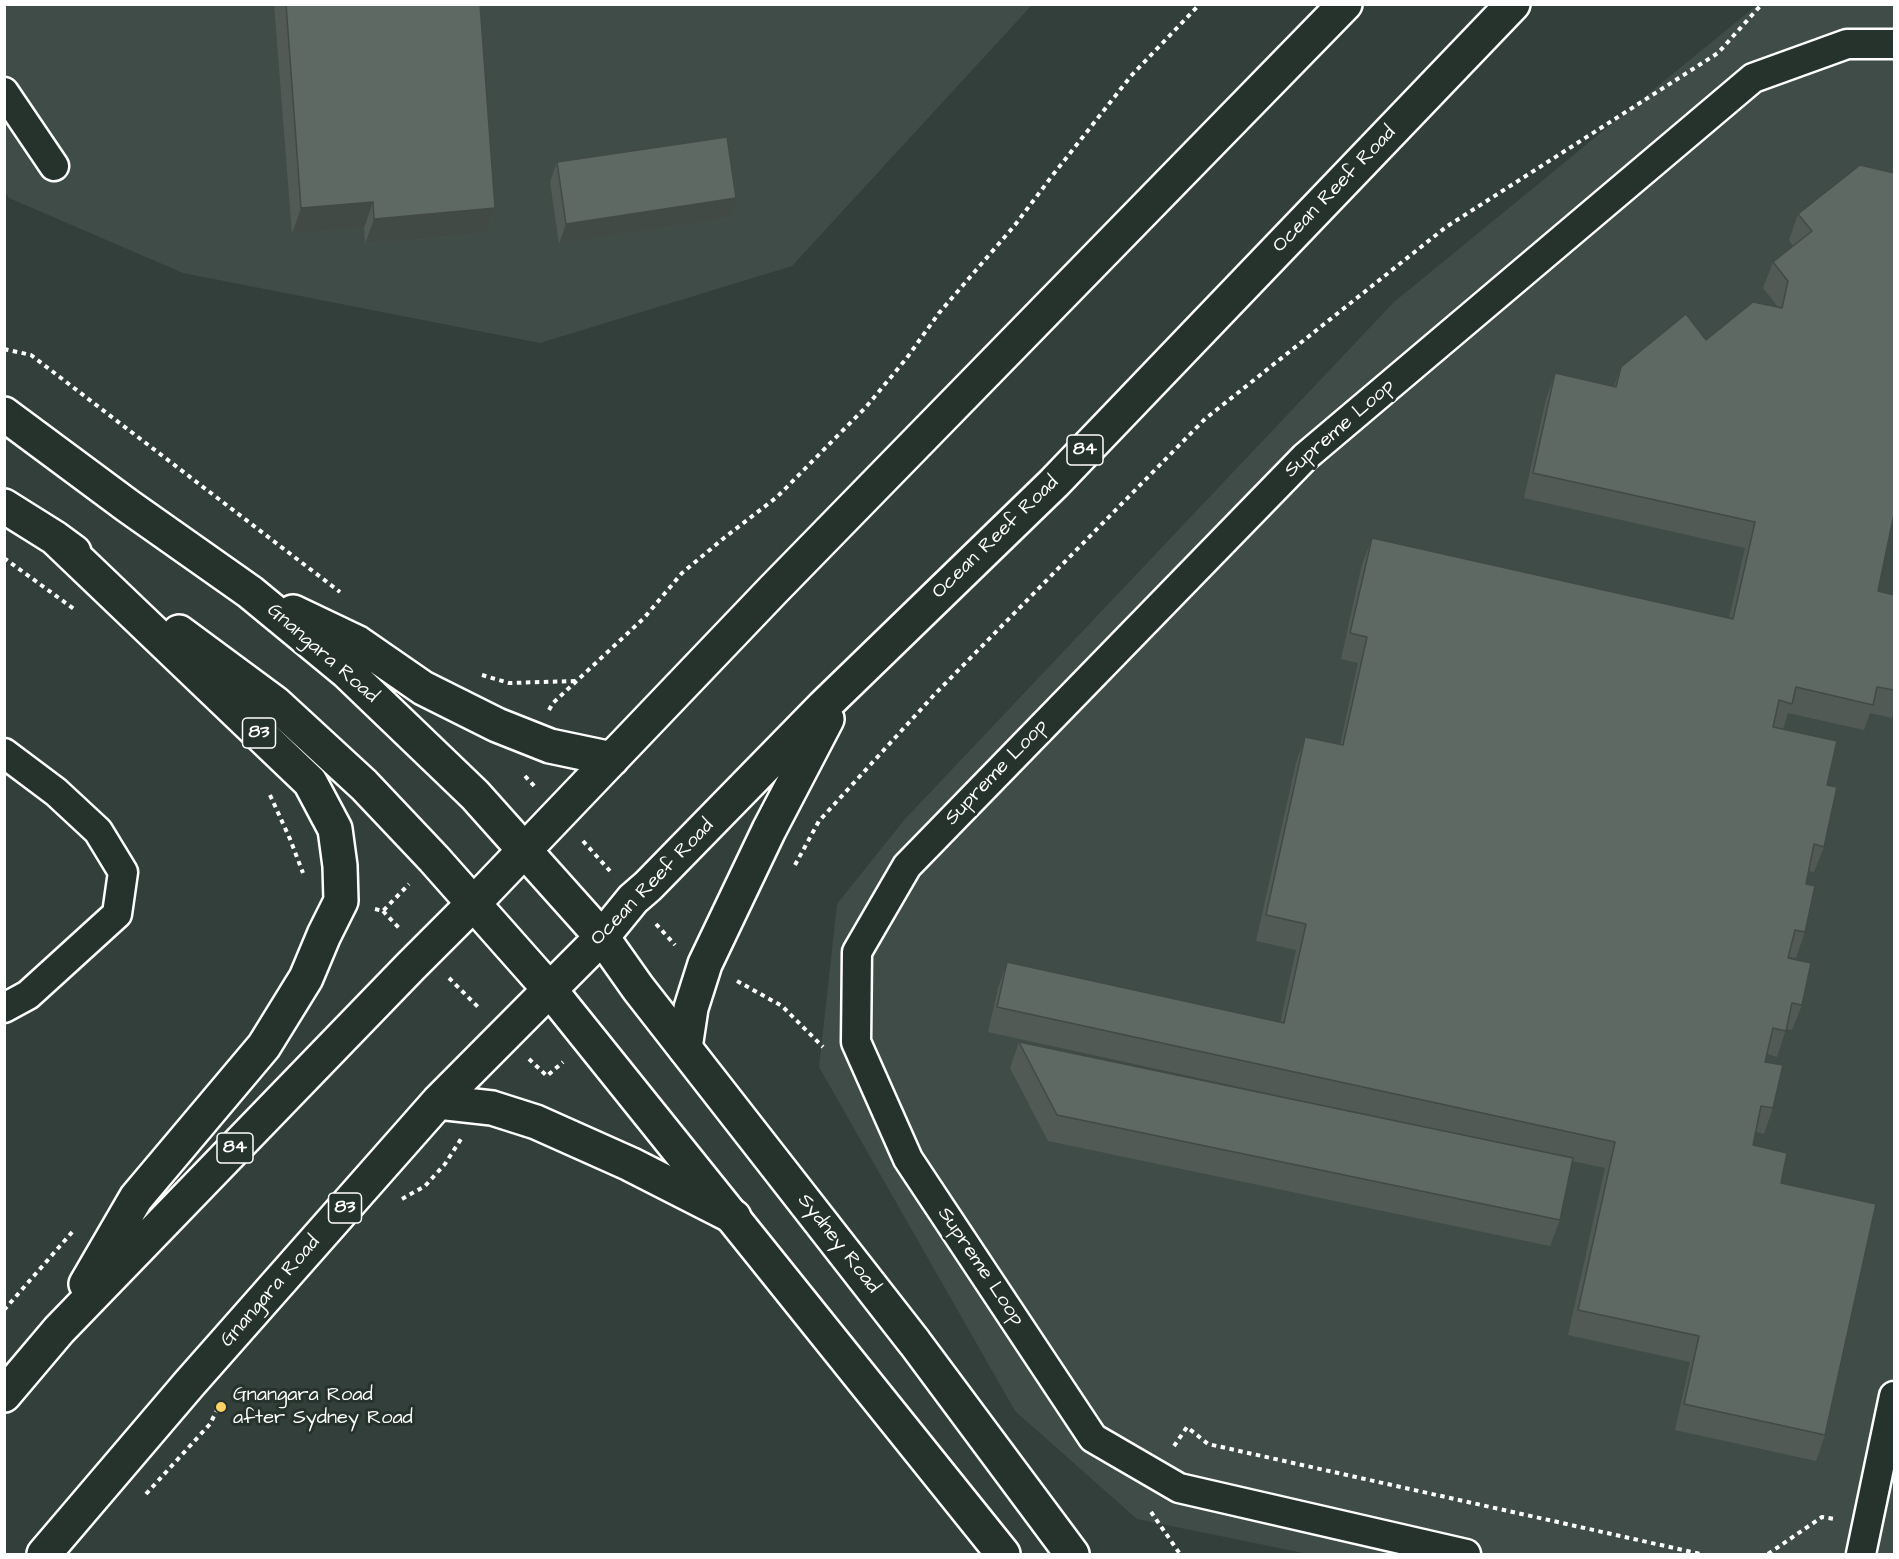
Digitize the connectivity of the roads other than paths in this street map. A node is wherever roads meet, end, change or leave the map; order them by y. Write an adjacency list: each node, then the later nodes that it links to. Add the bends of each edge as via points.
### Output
1 (1345, 4): 12 (main road, 84)
2 (1513, 4): 10 (main road, Ocean Reef Road / 84, via 1054,483)
3 (1894, 44): 27 (street, Supreme Loop, via 1847,44 1753,78 1305,457 907,866 857,952 856,1042 908,1159 1093,1438 1179,1488)
4 (4, 92): 5 (street)
5 (54, 166)
6 (4, 414): 9 (main road, Gnangara Road)
7 (4, 506): 8 (main road, 83)
8 (56, 538): 14 (main road, 83, via 275,703 364,785); 21 (main road, 83, via 310,782 335,829 341,901 306,978 264,1046 136,1198)
9 (250, 592): 12 (main road, via 358,643 423,688 497,725 550,746); 13 (main road, Gnangara Road, via 347,672 475,795)
10 (843, 688): 15 (main road, Ocean Reef Road / 84, via 633,899); 18 (main road, via 705,964 691,1008)
11 (4, 753): 17 (street, via 56,792 98,831 123,872 117,914 28,995)
12 (612, 759): 13 (main road, 84)
13 (524, 849): 14 (main road, 84); 15 (main road, Gnangara Road)
14 (474, 903): 16 (main road); 21 (main road, 84)
15 (602, 937): 16 (main road, Ocean Reef Road / 83); 18 (main road, Sydney Road)
16 (550, 990): 19 (main road, Gnangara Road / 83); 20 (main road)
17 (4, 1008)
18 (685, 1048): 26 (main road, Sydney Road, via 915,1343)
19 (438, 1102): 20 (main road, via 492,1108 567,1135); 24 (main road, Gnangara Road / 83)
20 (734, 1217): 25 (main road)
21 (59, 1330): 22 (main road, 83)
22 (4, 1395)
23 (1894, 1396): 28 (street)
24 (44, 1554)
25 (1003, 1554)
26 (1072, 1554)
27 (1466, 1554)
28 (1861, 1554)

